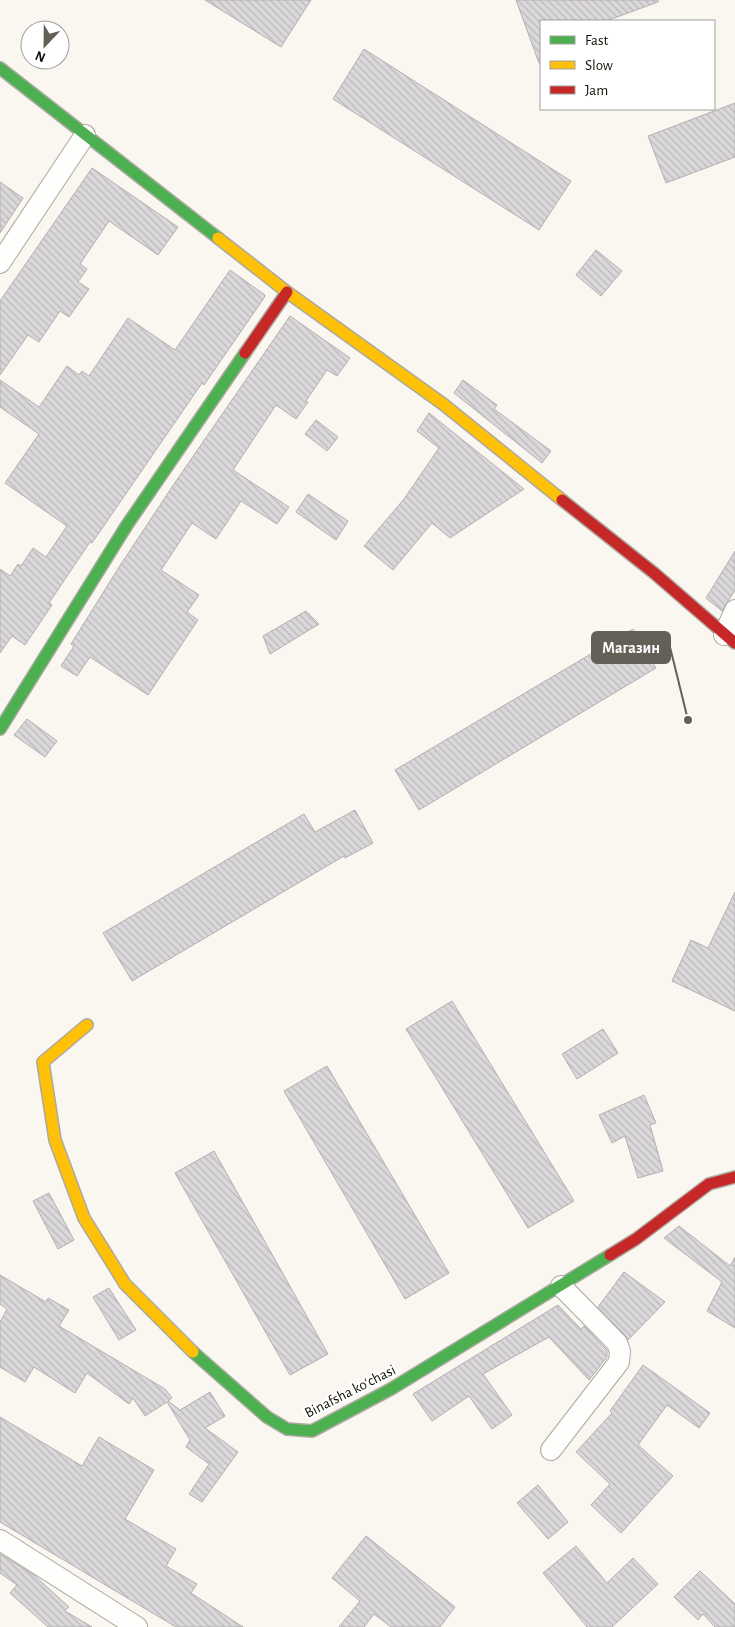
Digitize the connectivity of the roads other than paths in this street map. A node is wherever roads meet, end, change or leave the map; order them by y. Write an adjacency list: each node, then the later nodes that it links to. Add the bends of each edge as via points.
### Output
1 (0, 68): 2 (street)
2 (85, 135): 3 (street); 4 (street)
3 (0, 263)
4 (287, 292): 6 (street, via 443,404 654,573); 7 (street, via 127,525)
5 (735, 610): 6 (street)
6 (730, 639)
7 (0, 729)
8 (87, 1025): 10 (street, Binafsha koʻchasi, via 43,1062 55,1140 84,1218 125,1284 196,1355 267,1417 287,1429 312,1431 383,1394)
9 (735, 1177): 10 (street, Binafsha koʻchasi, via 709,1184 636,1239)
10 (560, 1286): 11 (street, via 617,1344 620,1351 619,1362)
11 (551, 1450)
12 (0, 1540): 13 (street)
13 (137, 1627)

